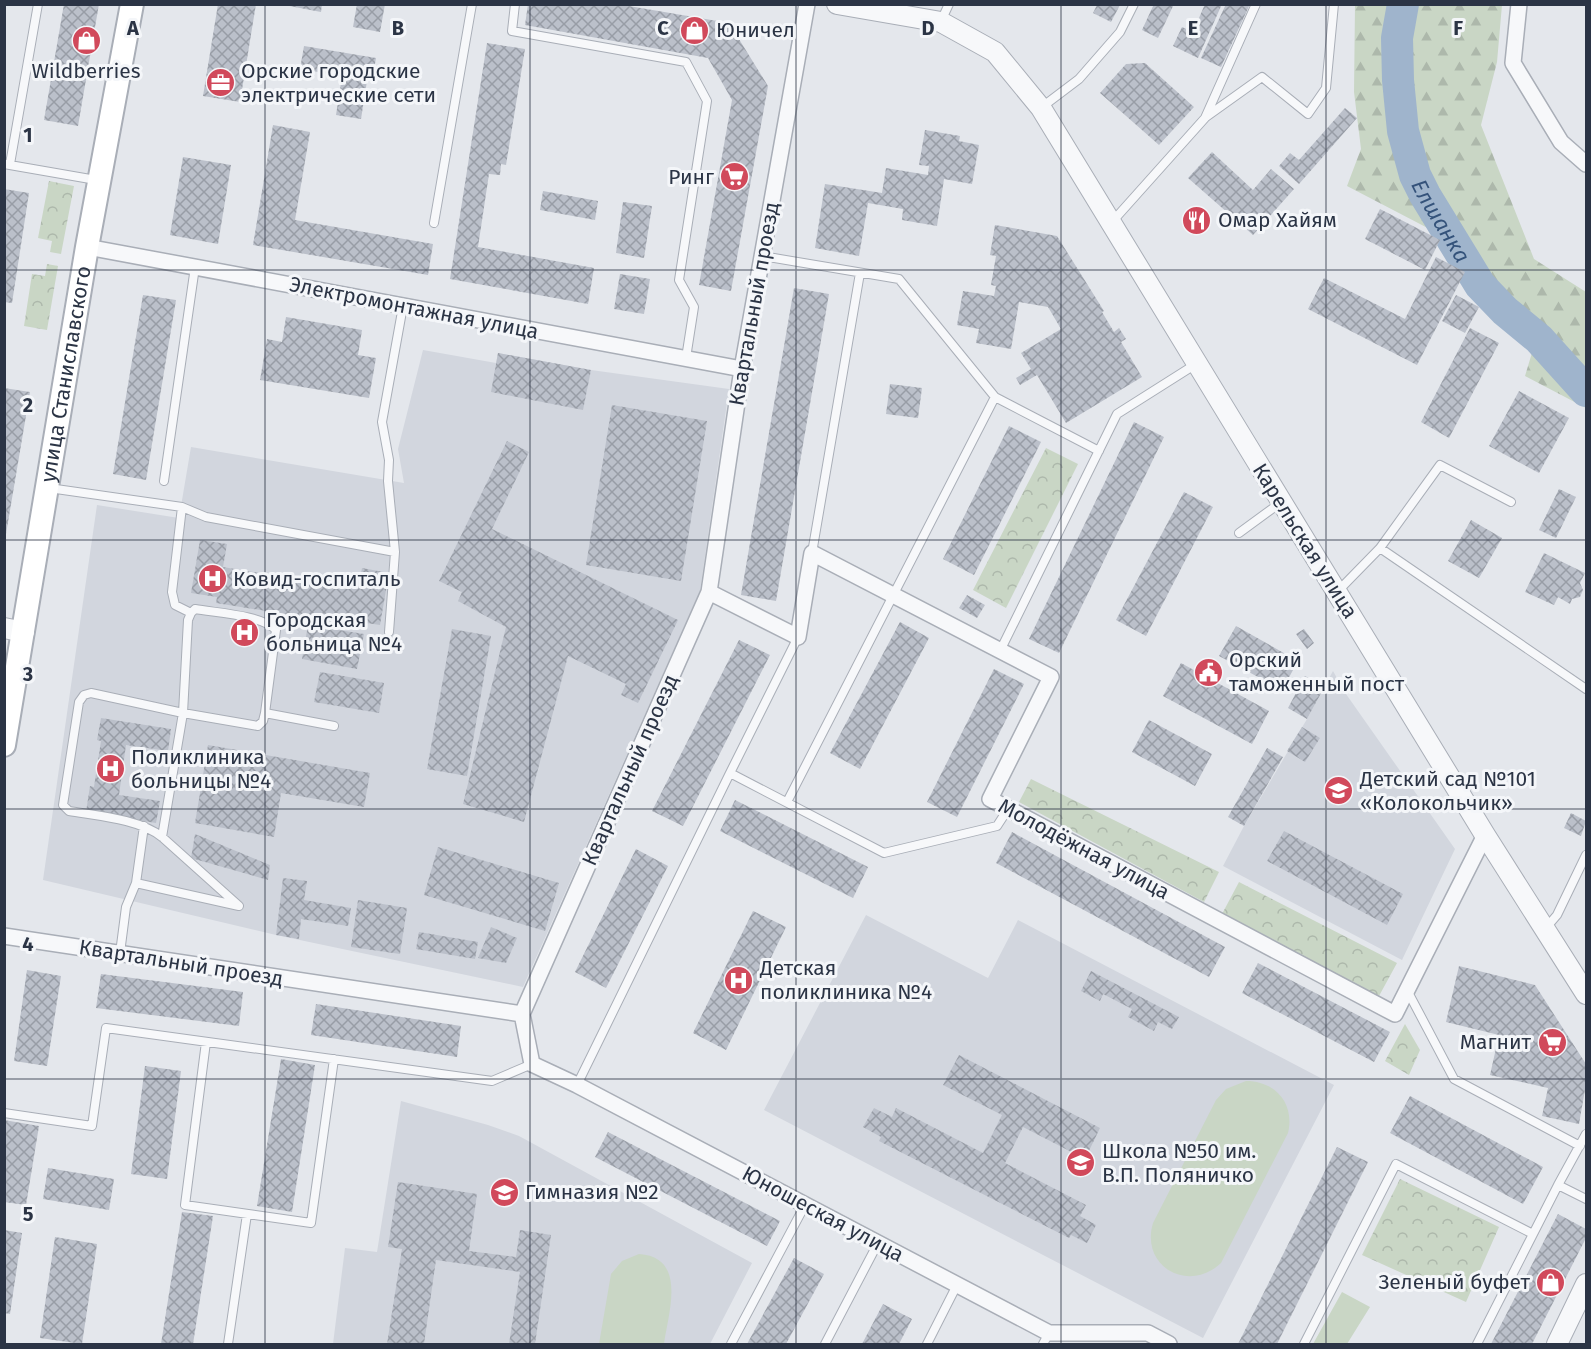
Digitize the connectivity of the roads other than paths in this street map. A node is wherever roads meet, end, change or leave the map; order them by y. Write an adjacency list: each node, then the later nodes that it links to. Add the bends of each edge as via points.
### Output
1 (38, 4): 15 (lane)
2 (132, 4): 17 (main road, улица Станиславского)
3 (472, 4): 18 (lane)
4 (515, 4): 25 (lane, via 512,31 686,62 707,101 679,280 694,307)
5 (807, 4): 21 (street, Квартальный проезд)
6 (837, 4): 12 (street, Карельская улица)
7 (949, 4): 12 (lane)
8 (1134, 4): 13 (lane, via 1120,32 1079,79)
9 (1256, 4): 14 (lane)
10 (1334, 4): 14 (lane, via 1326,88 1308,114 1262,77)
11 (1519, 4): 16 (street, via 1513,63 1562,142)
12 (941, 22): 13 (street, Карельская улица, via 995,52)
13 (1041, 108): 19 (street, Карельская улица)
14 (1205, 118): 19 (lane)
15 (7, 164): 17 (lane)
16 (1587, 164)
17 (100, 181): 20 (main road, улица Станиславского)
18 (434, 223)
19 (1111, 223): 26 (street, Карельская улица)
20 (87, 247): 22 (street, Электромонтажная улица); 31 (main road, улица Станиславского)
21 (762, 256): 23 (lane); 27 (street, Квартальный проезд)
22 (195, 267): 24 (street, Электромонтажная улица); 30 (lane)
23 (860, 273): 28 (lane, via 899,279); 38 (lane)
24 (403, 306): 25 (street, Электромонтажная улица); 37 (lane, via 382,422 389,460)
25 (686, 358): 27 (street, Электромонтажная улица)
26 (1196, 364): 29 (lane, via 1116,414); 32 (street, Карельская улица)
27 (742, 369): 39 (street, Квартальный проезд)
28 (995, 397): 29 (lane); 41 (lane)
29 (1099, 451): 46 (lane)
30 (164, 481)
31 (48, 488): 34 (lane); 43 (main road, улица Станиславского)
32 (1282, 502): 35 (lane); 40 (street, Карельская улица)
33 (1511, 502): 36 (lane, via 1440,465)
34 (182, 507): 37 (lane, via 206,517); 42 (lane, via 172,592 175,605)
35 (1239, 533)
36 (1380, 549): 40 (lane); 47 (lane)
37 (395, 552): 44 (lane)
38 (812, 553): 41 (street, Молодёжная улица); 45 (street)
39 (709, 592): 45 (street); 65 (street, Квартальный проезд)
40 (1337, 592): 56 (street, Карельская улица)
41 (894, 595): 46 (street, Молодёжная улица); 53 (lane)
42 (191, 613): 48 (lane); 49 (lane, via 195,609 260,620 276,630)
43 (14, 630): 51 (main road, улица Станиславского)
44 (389, 632)
45 (798, 637): 52 (lane)
46 (1000, 651): 54 (street, Молодёжная улица, via 1051,677 990,799)
47 (1587, 689)
48 (183, 713): 49 (lane, via 258,726); 55 (lane, via 91,693 79,702 63,805 69,811); 57 (lane)
49 (265, 713): 50 (lane)
50 (334, 726)
51 (4, 745)
52 (730, 773): 53 (lane); 69 (lane)
53 (787, 802): 54 (lane, via 884,852 997,826)
54 (1008, 809): 63 (street, Молодёжная улица, via 1395,1014)
55 (144, 826): 57 (lane); 59 (lane)
56 (1485, 835): 60 (street, Карельская улица); 63 (street, Молодёжная улица)
57 (162, 837): 59 (lane, via 239,906)
58 (1587, 855): 60 (lane, via 1557,915)
59 (136, 883): 62 (lane, via 126,908)
60 (1545, 929): 64 (street, Карельская улица)
61 (4, 936): 62 (street, Квартальный проезд)
62 (120, 953): 65 (street, Квартальный проезд)
63 (1407, 990): 72 (lane, via 1454,1079)
64 (1587, 994)
65 (522, 1014): 68 (street)
66 (206, 1042): 67 (lane); 70 (lane, via 106,1028 92,1126); 76 (lane, via 185,1205)
67 (334, 1059): 68 (lane, via 492,1081); 76 (lane, via 311,1223)
68 (532, 1064): 69 (street, Юношеская улица)
69 (576, 1085): 75 (street, Юношеская улица)
70 (4, 1113)
71 (1587, 1134): 72 (lane)
72 (1580, 1146): 73 (lane)
73 (1558, 1185): 74 (lane); 77 (lane)
74 (1587, 1199)
75 (805, 1205): 78 (street, Юношеская улица); 84 (lane)
76 (247, 1214): 83 (lane)
77 (1533, 1234): 88 (lane, via 1396,1164); 89 (lane)
78 (878, 1243): 80 (street, Юношеская улица); 85 (lane)
79 (1587, 1284): 90 (street)
80 (957, 1285): 81 (street, Юношеская улица); 86 (lane)
81 (1046, 1339): 82 (street, Юношеская улица)
82 (1104, 1339): 87 (street, Юношеская улица, via 1148,1333)
83 (228, 1344)
84 (731, 1344)
85 (825, 1344)
86 (927, 1344)
87 (1169, 1344)
88 (1304, 1344)
89 (1477, 1344)
90 (1557, 1344)

